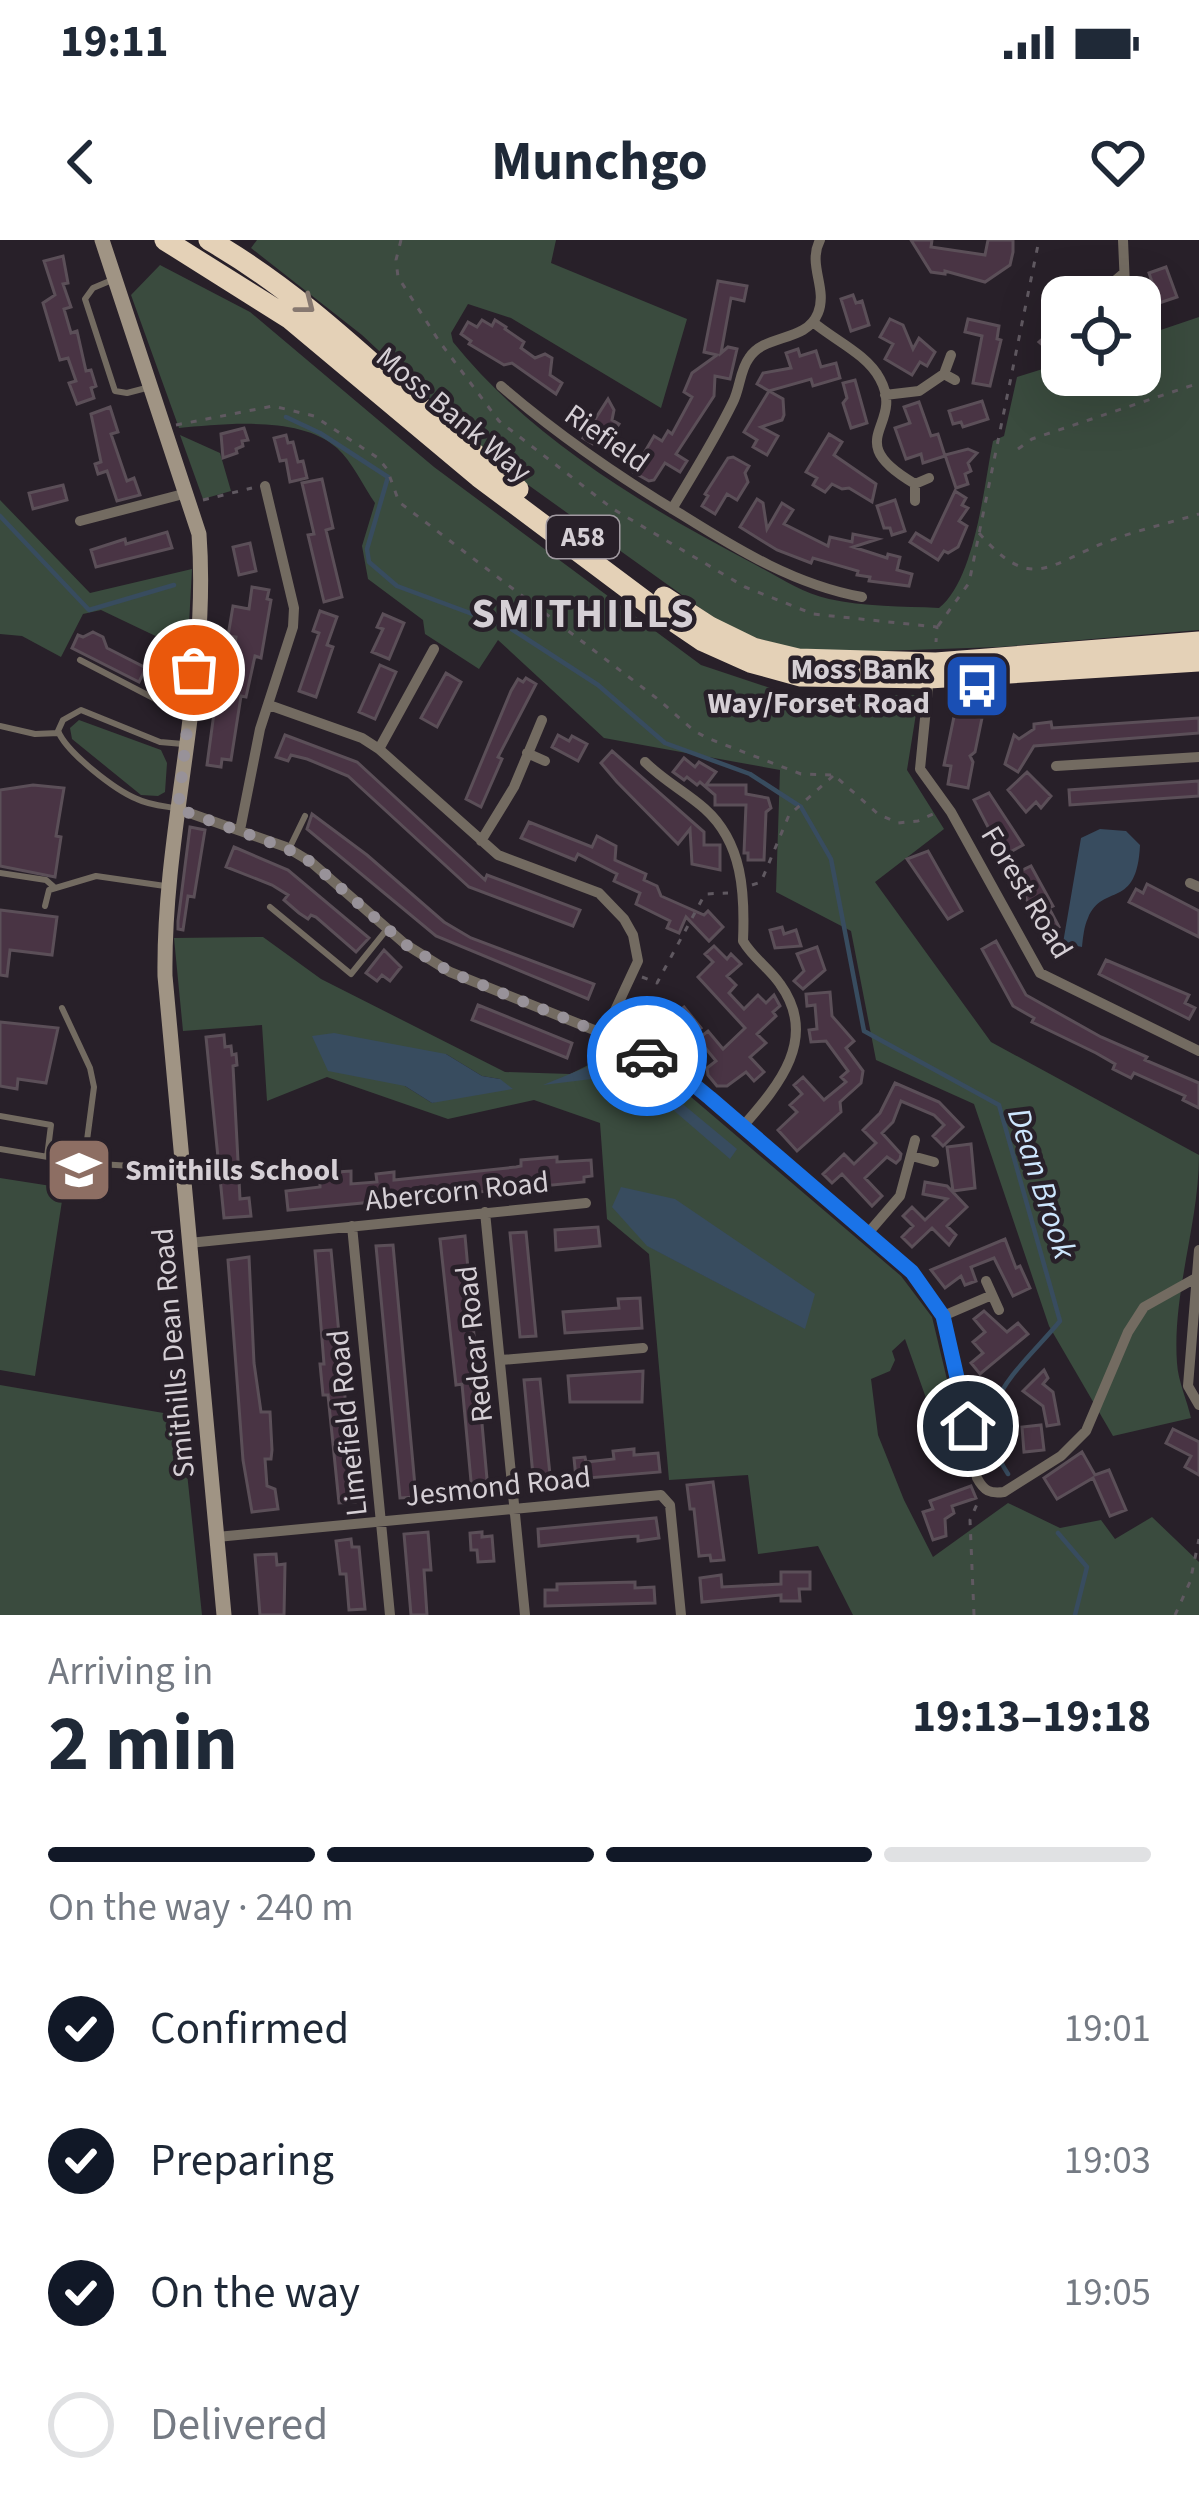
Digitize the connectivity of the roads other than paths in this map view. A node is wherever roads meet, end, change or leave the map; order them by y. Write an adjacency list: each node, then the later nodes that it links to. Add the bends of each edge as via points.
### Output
1 (102, 240): 7 (street, Smithills Dean Road)
2 (164, 240): 27 (highway, Moss Bank Way / A58, via 289,318 479,477 703,641 801,676)
3 (209, 240): 23 (highway, Moss Bank Way / A58, one-way to 23, via 323,318 514,486 666,598 753,648 798,659 936,663)
4 (820, 240): 8 (street)
5 (1123, 240): 6 (street)
6 (1125, 276)
7 (115, 279): 10 (street, Smithills Dean Road); 10 (lane, via 87,294 86,306 116,391)
8 (813, 322): 13 (street, via 873,368); 20 (street, Riefield, via 753,352 731,420)
9 (951, 355): 13 (street, via 950,377)
10 (151, 386): 18 (street, Smithills Dean Road)
11 (501, 386): 14 (street, Riefield)
12 (528, 390): 14 (street)
13 (885, 395): 16 (street, via 877,451)
14 (518, 401): 20 (street, Riefield)
15 (929, 478): 16 (street)
16 (915, 484): 19 (street)
17 (266, 486): 28 (street, via 294,608)
18 (189, 498): 21 (street); 29 (street, Smithills Dean Road, via 202,576)
19 (915, 502)
20 (672, 509): 22 (street, Riefield, via 804,583)
21 (80, 521)
22 (862, 597)
23 (1199, 642)
24 (434, 649): 34 (street)
25 (80, 660): 29 (lane)
26 (1199, 661): 27 (highway, Moss Bank Way / A58)
27 (929, 679): 53 (street, Forest Road, via 919,764 1040,973)
28 (269, 705): 34 (street); 42 (street)
29 (189, 717): 33 (street, Smithills Dean Road)
30 (542, 720): 35 (street)
31 (0, 726): 32 (lane)
32 (59, 734): 33 (lane, via 63,720 81,710 160,742); 40 (lane, via 132,797)
33 (188, 744): 40 (street, Smithills Dean Road)
34 (380, 749): 43 (street)
35 (527, 753): 37 (street); 43 (street)
36 (1199, 757): 39 (street)
37 (545, 761)
38 (652, 764): 55 (street, via 724,830 745,890 743,941 786,993 796,1031 788,1070)
39 (1055, 766)
40 (178, 809): 42 (street); 46 (street, Smithills Dean Road)
41 (305, 816): 44 (lane)
42 (240, 830): 44 (street)
43 (481, 841): 52 (street, via 581,885 613,905 633,935 638,961)
44 (289, 849): 50 (street)
45 (0, 874): 47 (lane)
46 (168, 886): 47 (lane, via 96,875); 62 (street, Smithills Dean Road, via 165,976)
47 (54, 887): 48 (lane)
48 (45, 906)
49 (270, 908): 50 (lane, via 351,974)
50 (388, 928): 52 (street, via 450,972)
51 (62, 1008): 61 (lane, via 94,1088)
52 (604, 1034): 55 (street, via 677,1071)
53 (1199, 1051)
54 (0, 1117): 59 (lane, via 51,1125)
55 (743, 1125): 66 (street)
56 (915, 1140): 58 (street)
57 (0, 1149): 59 (lane)
58 (912, 1156): 60 (street); 66 (street, via 900,1196)
59 (46, 1157): 61 (lane)
60 (934, 1162)
61 (84, 1163): 62 (lane)
62 (183, 1169): 67 (street, Smithills Dean Road)
63 (586, 1203): 64 (street, Abercorn Road)
64 (485, 1212): 65 (street, Abercorn Road); 75 (street, Redcar Road)
65 (352, 1226): 67 (street, Abercorn Road); 78 (street, Limefield Road)
66 (868, 1232): 73 (street, via 912,1272)
67 (189, 1243): 79 (street, Smithills Dean Road)
68 (1199, 1250): 69 (street)
69 (1194, 1280): 73 (street, via 1144,1306 1085,1431 1004,1492 983,1489 977,1478); 76 (street, via 1188,1386)
70 (986, 1281): 71 (street)
71 (992, 1295): 72 (street); 73 (street)
72 (998, 1310)
73 (943, 1316)
74 (644, 1348): 75 (street)
75 (501, 1360): 77 (street, Redcar Road)
76 (1199, 1405)
77 (513, 1508): 78 (street, Jesmond Road); 82 (street, Redcar Road); 83 (street, Jesmond Road, via 662,1495 670,1505)
78 (381, 1522): 79 (street, Jesmond Road); 81 (street, Limefield Road)
79 (217, 1537): 80 (street, Smithills Dean Road)
80 (224, 1615)
81 (390, 1615)
82 (525, 1615)
83 (681, 1615)

